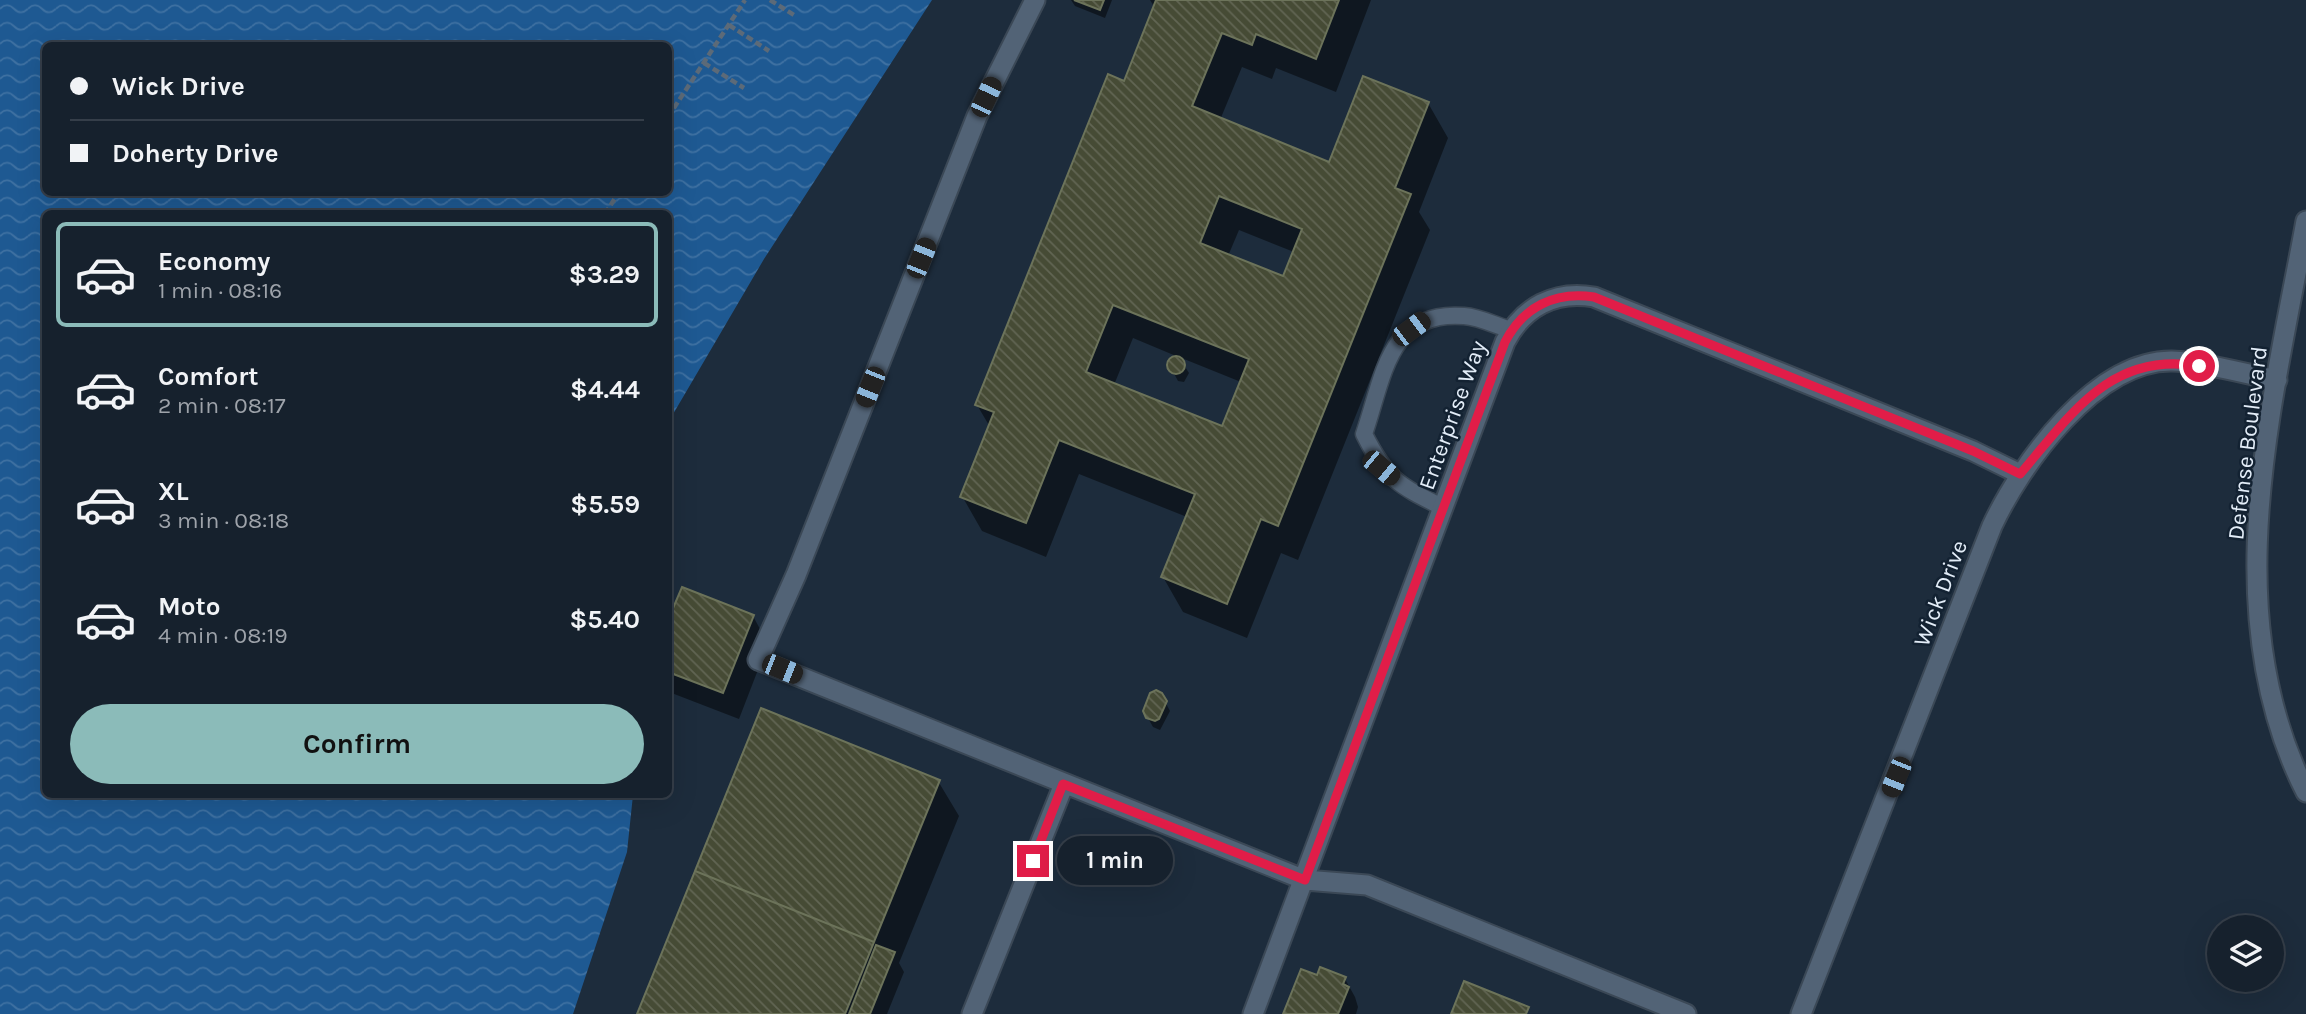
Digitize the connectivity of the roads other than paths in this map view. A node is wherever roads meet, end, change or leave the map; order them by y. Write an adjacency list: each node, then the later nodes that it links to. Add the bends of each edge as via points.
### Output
1 (1035, 0): 7 (street, via 977,116 796,575 758,660)
2 (2306, 223): 4 (street, Defense Boulevard)
3 (1511, 330): 5 (street, Enterprise Way, via 1528,311 1551,299 1594,297); 6 (street, Enterprise Way); 6 (lane, via 1466,316 1424,318 1397,339 1364,434 1381,468 1408,490)
4 (2277, 380): 5 (street, Wick Drive, via 2172,362 2129,371 2100,387 2075,409); 8 (street, Defense Boulevard, via 2260,498 2258,604 2273,709)
5 (2020, 474): 13 (street, Wick Drive, via 1992,526)
6 (1444, 508): 9 (street, Enterprise Way)
7 (1063, 784): 9 (street); 10 (street)
8 (2306, 792)
9 (1305, 880): 11 (street, Enterprise Way); 12 (street, via 1367,885)
10 (972, 1014)
11 (1254, 1014)
12 (1686, 1014)
13 (1801, 1014)

